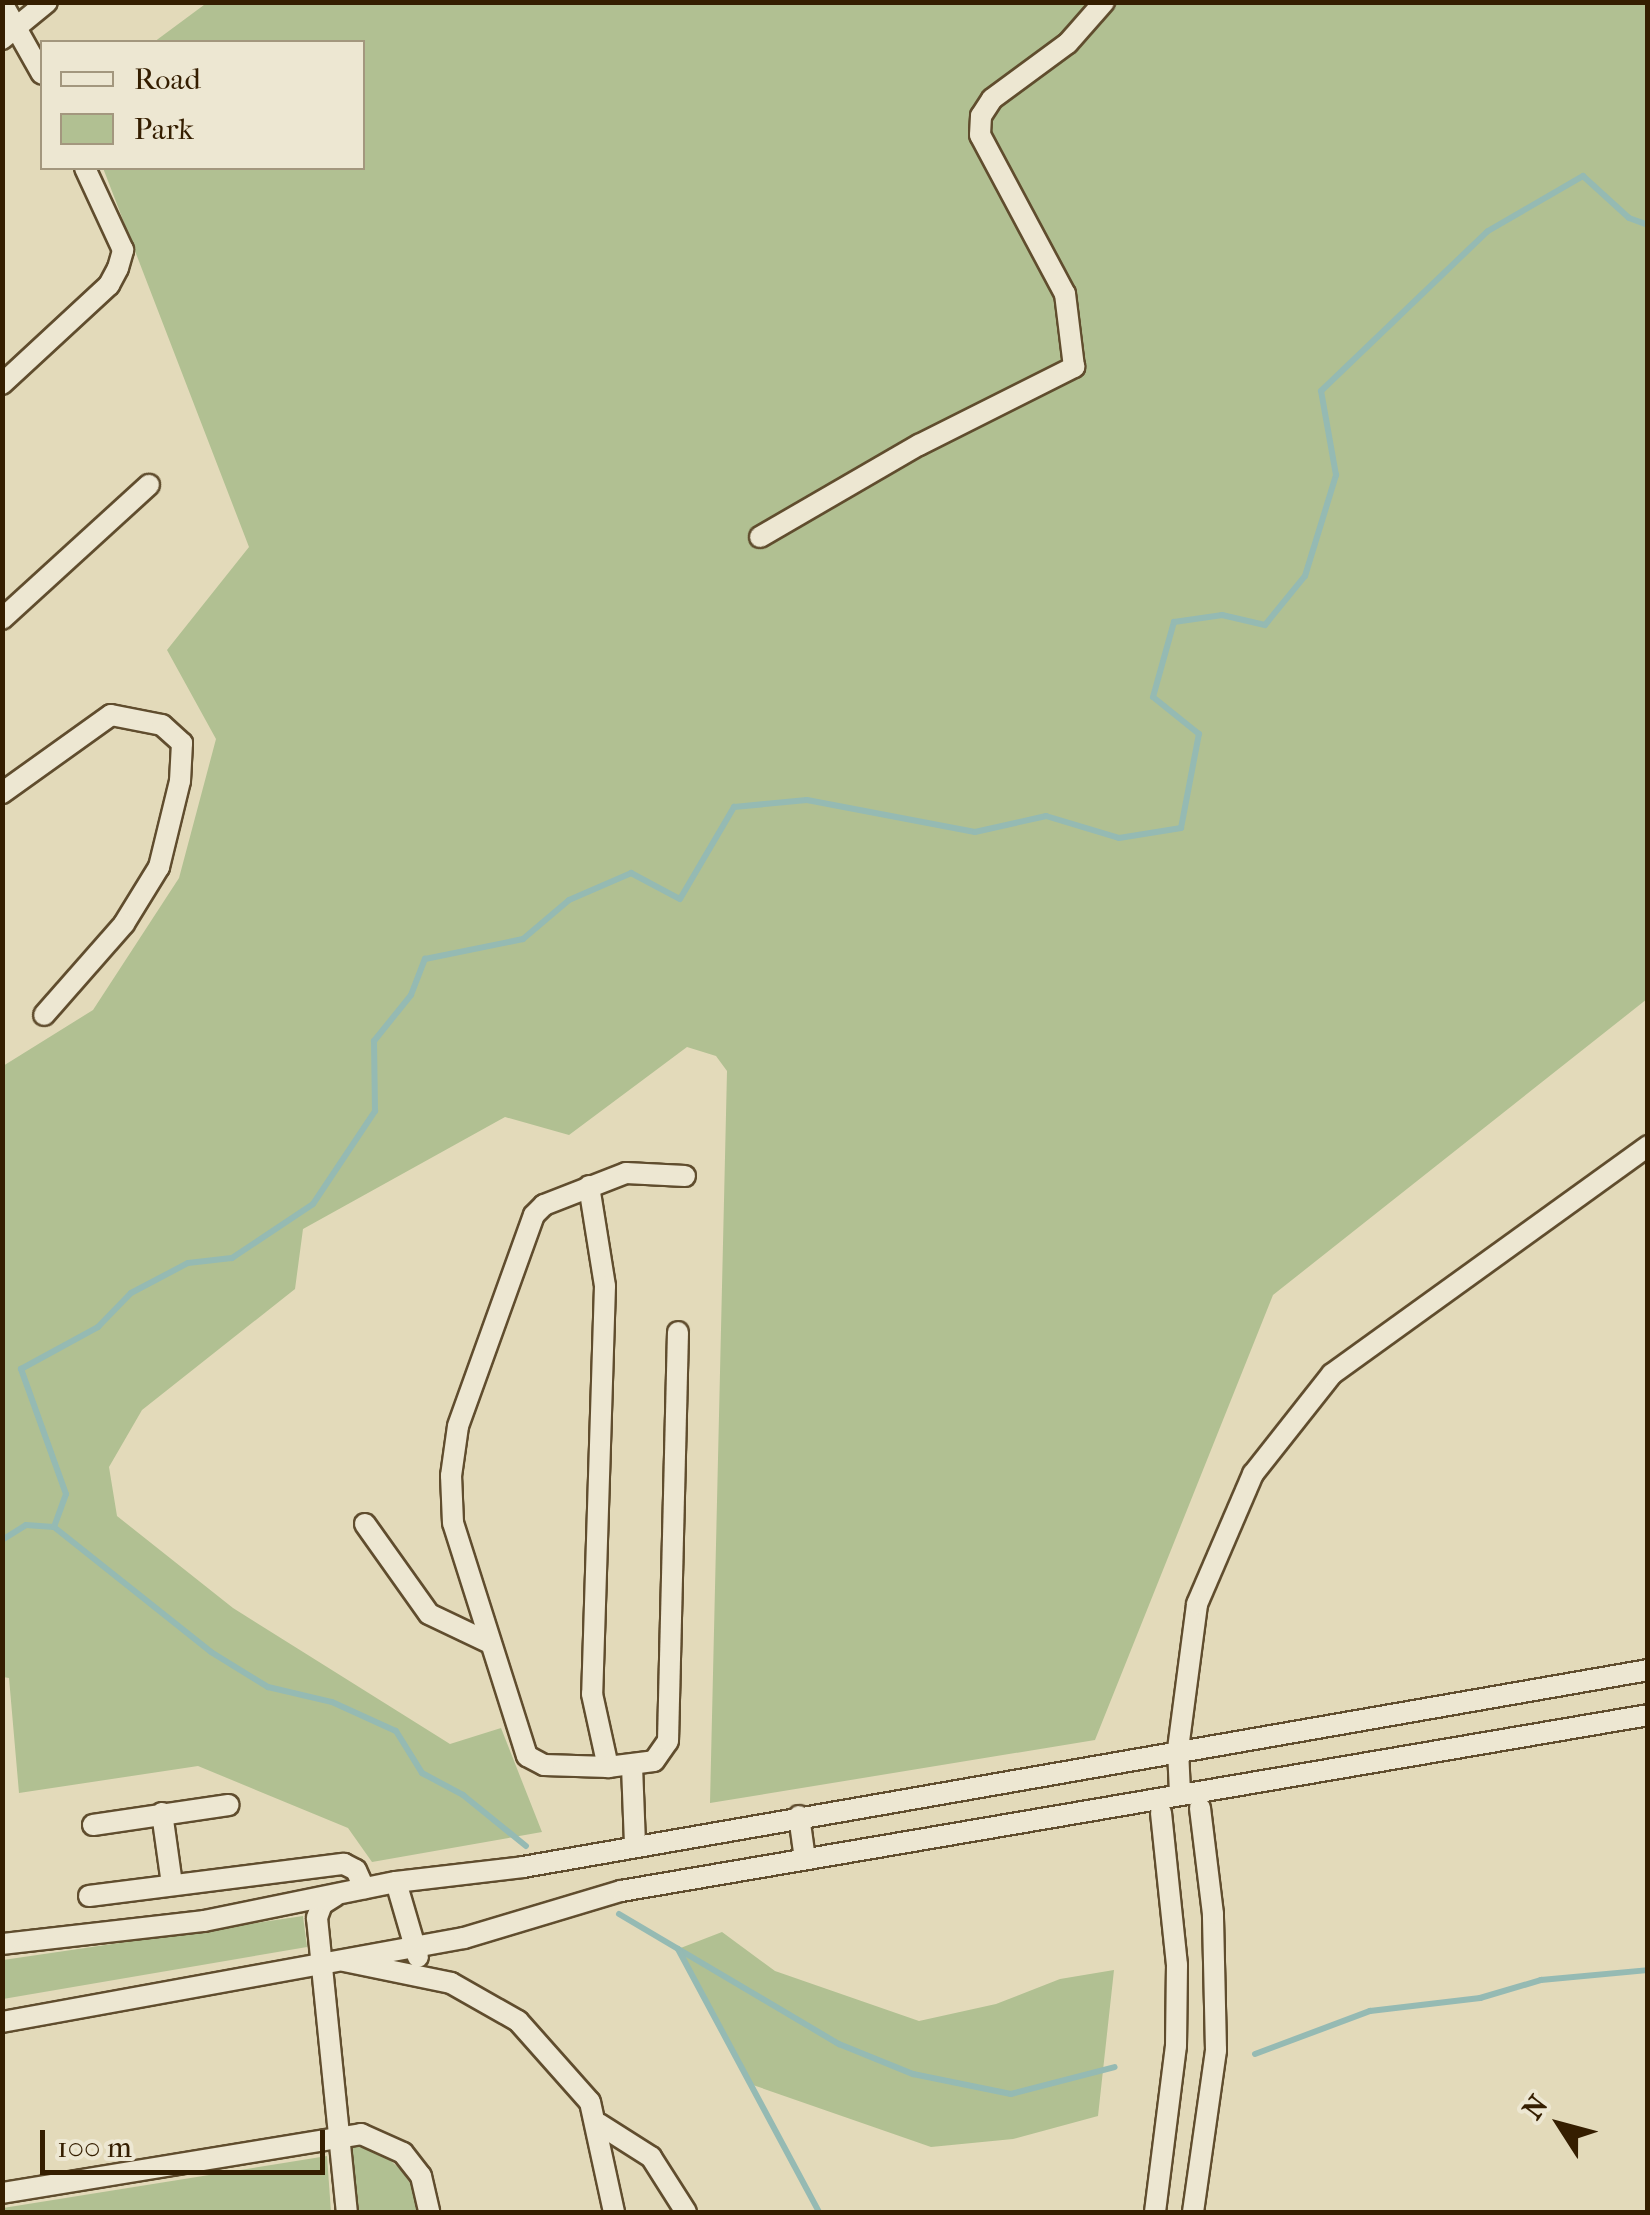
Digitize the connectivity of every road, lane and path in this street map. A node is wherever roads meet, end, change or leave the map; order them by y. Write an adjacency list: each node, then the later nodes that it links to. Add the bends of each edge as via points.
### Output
1 (47, 2): 4 (street)
2 (1104, 2): 10 (street, via 981,116 980,135 1064,294 1074,367)
3 (2, 3): 4 (street)
4 (20, 26): 5 (street); 6 (street)
5 (2, 39)
6 (40, 70)
7 (86, 170): 8 (street, via 123,250 109,284)
8 (2, 384)
9 (150, 485): 11 (street)
10 (760, 536)
11 (2, 620)
12 (2, 793): 13 (street, via 111,715 162,725 182,744 159,867 124,924)
13 (44, 1015)
14 (1648, 1146): 22 (street, via 1332,1374 1253,1474 1197,1604)
15 (684, 1176): 16 (street, via 626,1173)
16 (589, 1186): 19 (street, via 534,1216 458,1426 453,1523); 23 (street, via 606,1286 592,1694)
17 (678, 1332): 24 (street, via 668,1741 654,1761)
18 (365, 1524): 19 (street, via 428,1614)
19 (490, 1643): 23 (street, via 532,1762)
20 (1648, 1670): 22 (street)
21 (1648, 1715): 25 (street)
22 (1178, 1748): 25 (street); 30 (street)
23 (608, 1766): 24 (street)
24 (632, 1766): 32 (street)
25 (1180, 1794): 34 (street)
26 (230, 1805): 28 (street)
27 (1200, 1808): 33 (street)
28 (162, 1813): 31 (street); 37 (street)
29 (1160, 1813): 35 (street)
30 (799, 1816): 32 (street); 34 (street)
31 (94, 1825)
32 (635, 1845): 36 (street)
33 (1206, 1856): 35 (street); 54 (street, via 1216,2050)
34 (805, 1859): 42 (street, via 621,1891)
35 (1169, 1866): 53 (street, via 1176,2046)
36 (396, 1882): 38 (street); 42 (street)
37 (172, 1884): 38 (street, via 344,1864 356,1870); 39 (street)
38 (364, 1888): 40 (street)
39 (89, 1896)
40 (335, 1896): 41 (street, via 103,1937); 43 (street, via 322,1904 318,1918)
41 (2, 1944)
42 (412, 1948): 43 (street); 44 (street)
43 (331, 1960): 44 (street); 45 (street); 47 (street)
44 (451, 1983): 46 (street, via 518,2021 576,2083)
45 (2, 2022)
46 (599, 2124): 51 (street); 52 (street, via 651,2157)
47 (340, 2138): 48 (street); 49 (street); 50 (street, via 372,2136 403,2153 421,2176)
48 (2, 2193)
49 (347, 2212)
50 (430, 2212)
51 (614, 2212)
52 (686, 2212)
53 (1155, 2212)
54 (1193, 2212)

